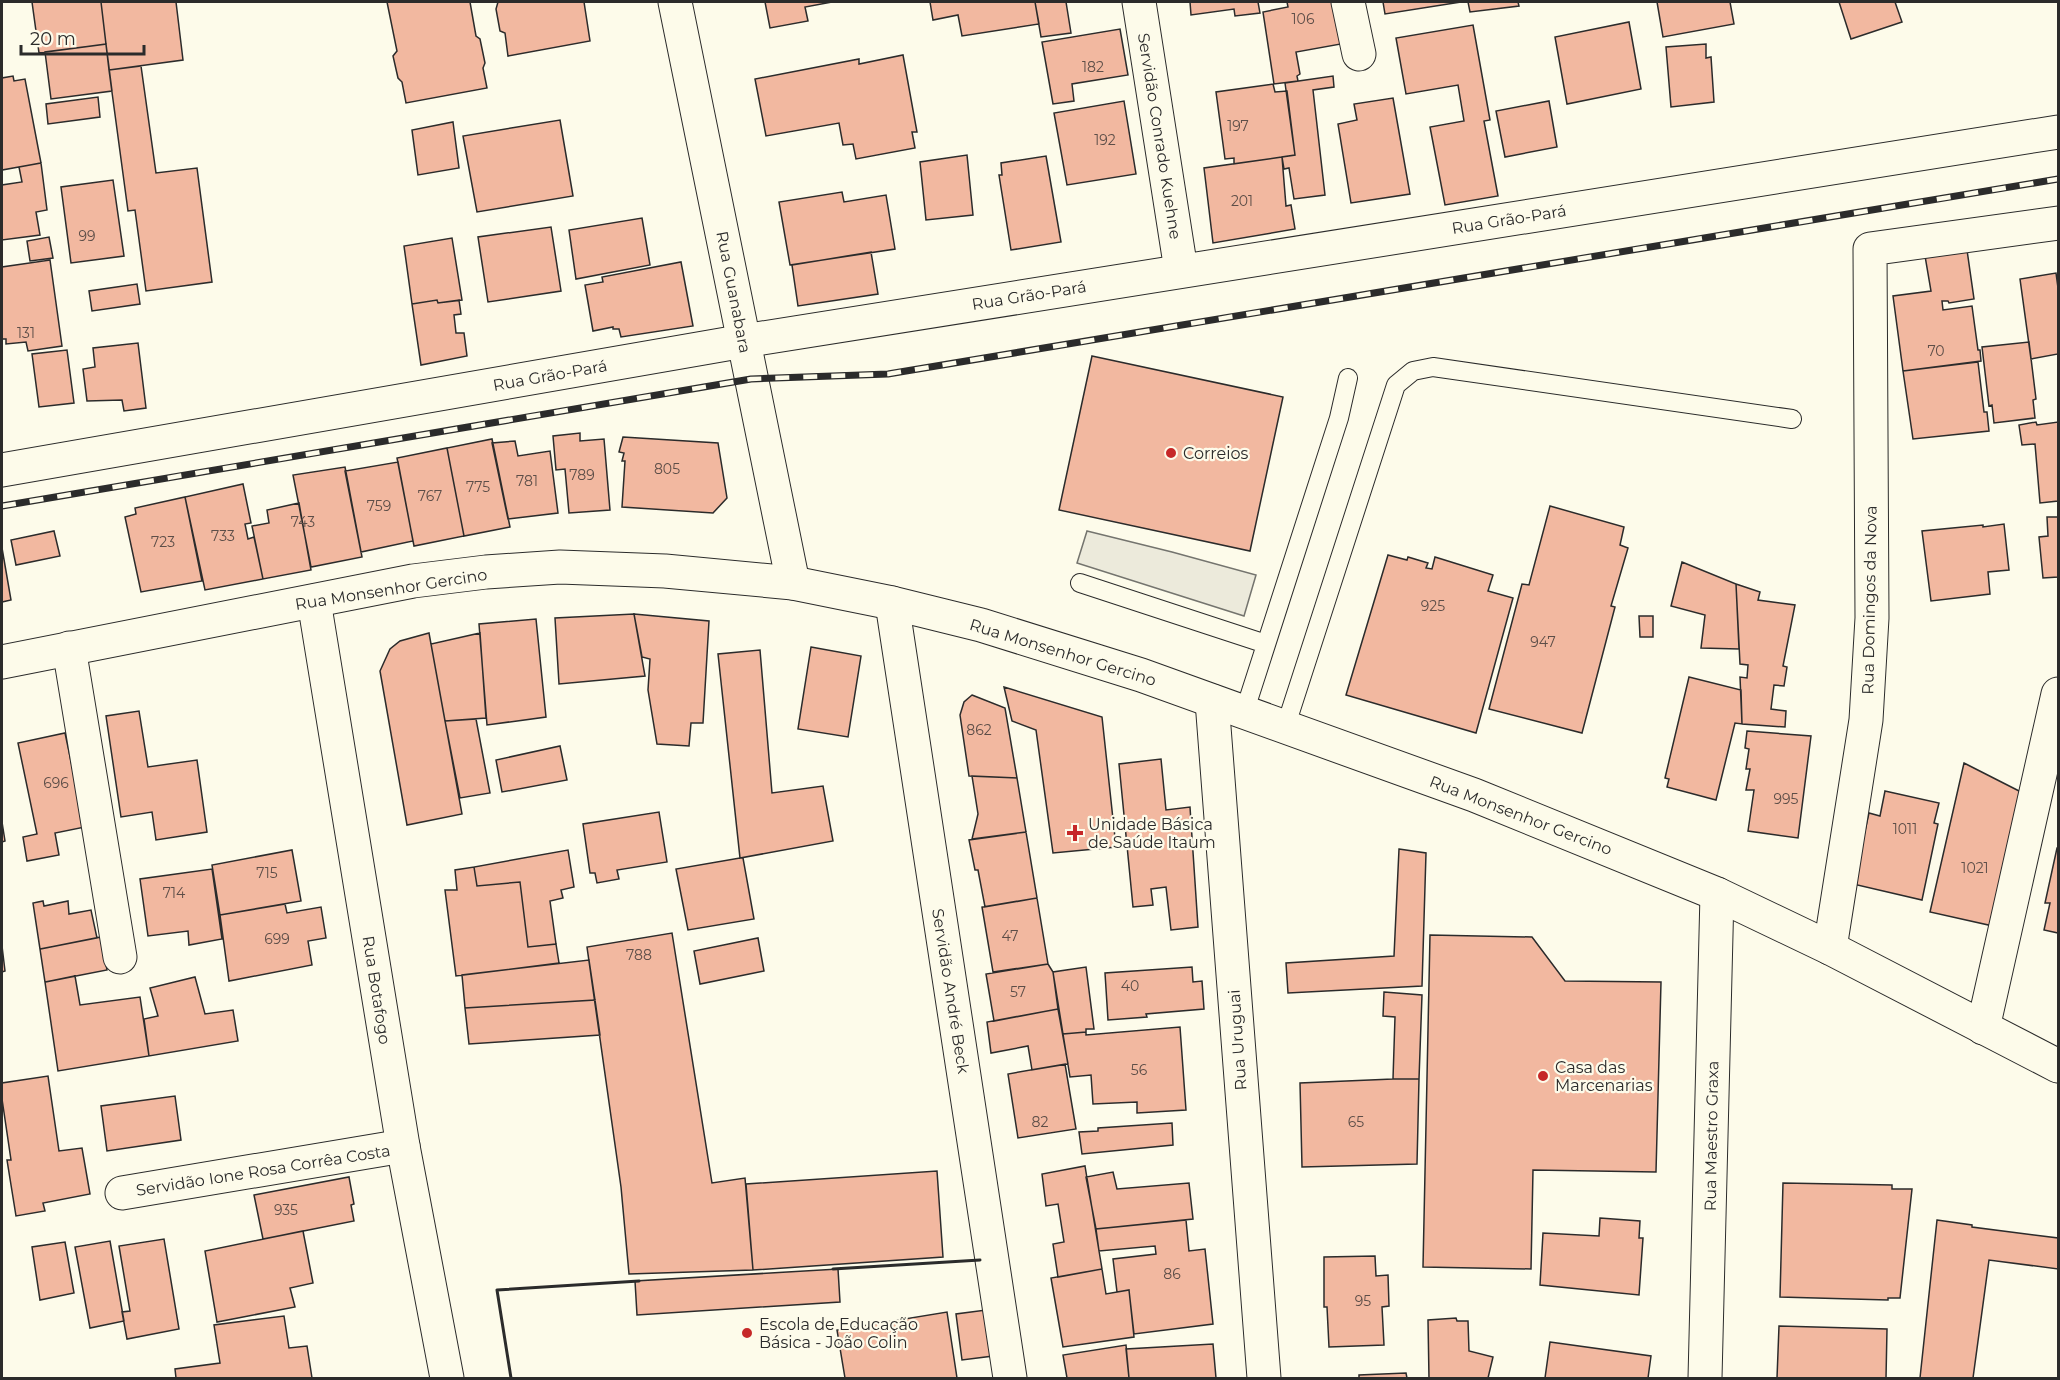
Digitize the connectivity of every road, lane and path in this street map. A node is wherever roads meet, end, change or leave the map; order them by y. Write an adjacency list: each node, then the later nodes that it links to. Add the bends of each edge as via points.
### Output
1 (675, 2): 8 (street, Rua Guanabara)
2 (1139, 2): 7 (street, Servidão Conrado Kuehne)
3 (1347, 2): 4 (street)
4 (1359, 54)
5 (2058, 132): 7 (street, Rua Grão-Pará)
6 (2058, 223): 24 (street, Rua Domingos da Nova, via 1870,249 1872,618 1866,720)
7 (1181, 270): 8 (street, Rua Grão-Pará)
8 (744, 341): 11 (street, Rua Grão-Pará); 12 (street, Rua Guanabara)
9 (1348, 378): 16 (lane, via 1339,418)
10 (1792, 419): 22 (lane, via 1433,367 1413,371 1396,385)
11 (2, 470)
12 (793, 583): 14 (street, Rua Monsenhor Gercino, via 665,571 560,567 413,581); 15 (street, Rua Monsenhor Gercino)
13 (1080, 583): 16 (lane)
14 (314, 601): 17 (street, Rua Monsenhor Gercino); 28 (street, Rua Botafogo)
15 (892, 603): 20 (street, Rua Monsenhor Gercino, via 981,625); 31 (street, Servidão André Beck)
16 (1266, 644): 21 (lane)
17 (69, 648): 18 (street, Rua Monsenhor Gercino); 25 (street)
18 (2, 662)
19 (2058, 694): 26 (street)
20 (1212, 701): 21 (street, Rua Monsenhor Gercino); 32 (street, Rua Uruguai)
21 (1244, 712): 22 (street, Rua Monsenhor Gercino)
22 (1285, 728): 23 (street, Rua Monsenhor Gercino, via 1474,795)
23 (1717, 894): 24 (street, Rua Monsenhor Gercino); 33 (street, Rua Maestro Graxa)
24 (1830, 948): 26 (street, Rua Monsenhor Gercino)
25 (120, 957)
26 (1983, 1028): 27 (street, Rua Monsenhor Gercino)
27 (2058, 1066)
28 (403, 1146): 29 (street, Servidão Ione Rosa Corrêa Costa); 30 (street, Rua Botafogo)
29 (122, 1193)
30 (447, 1378)
31 (1010, 1378)
32 (1264, 1378)
33 (1705, 1378)

